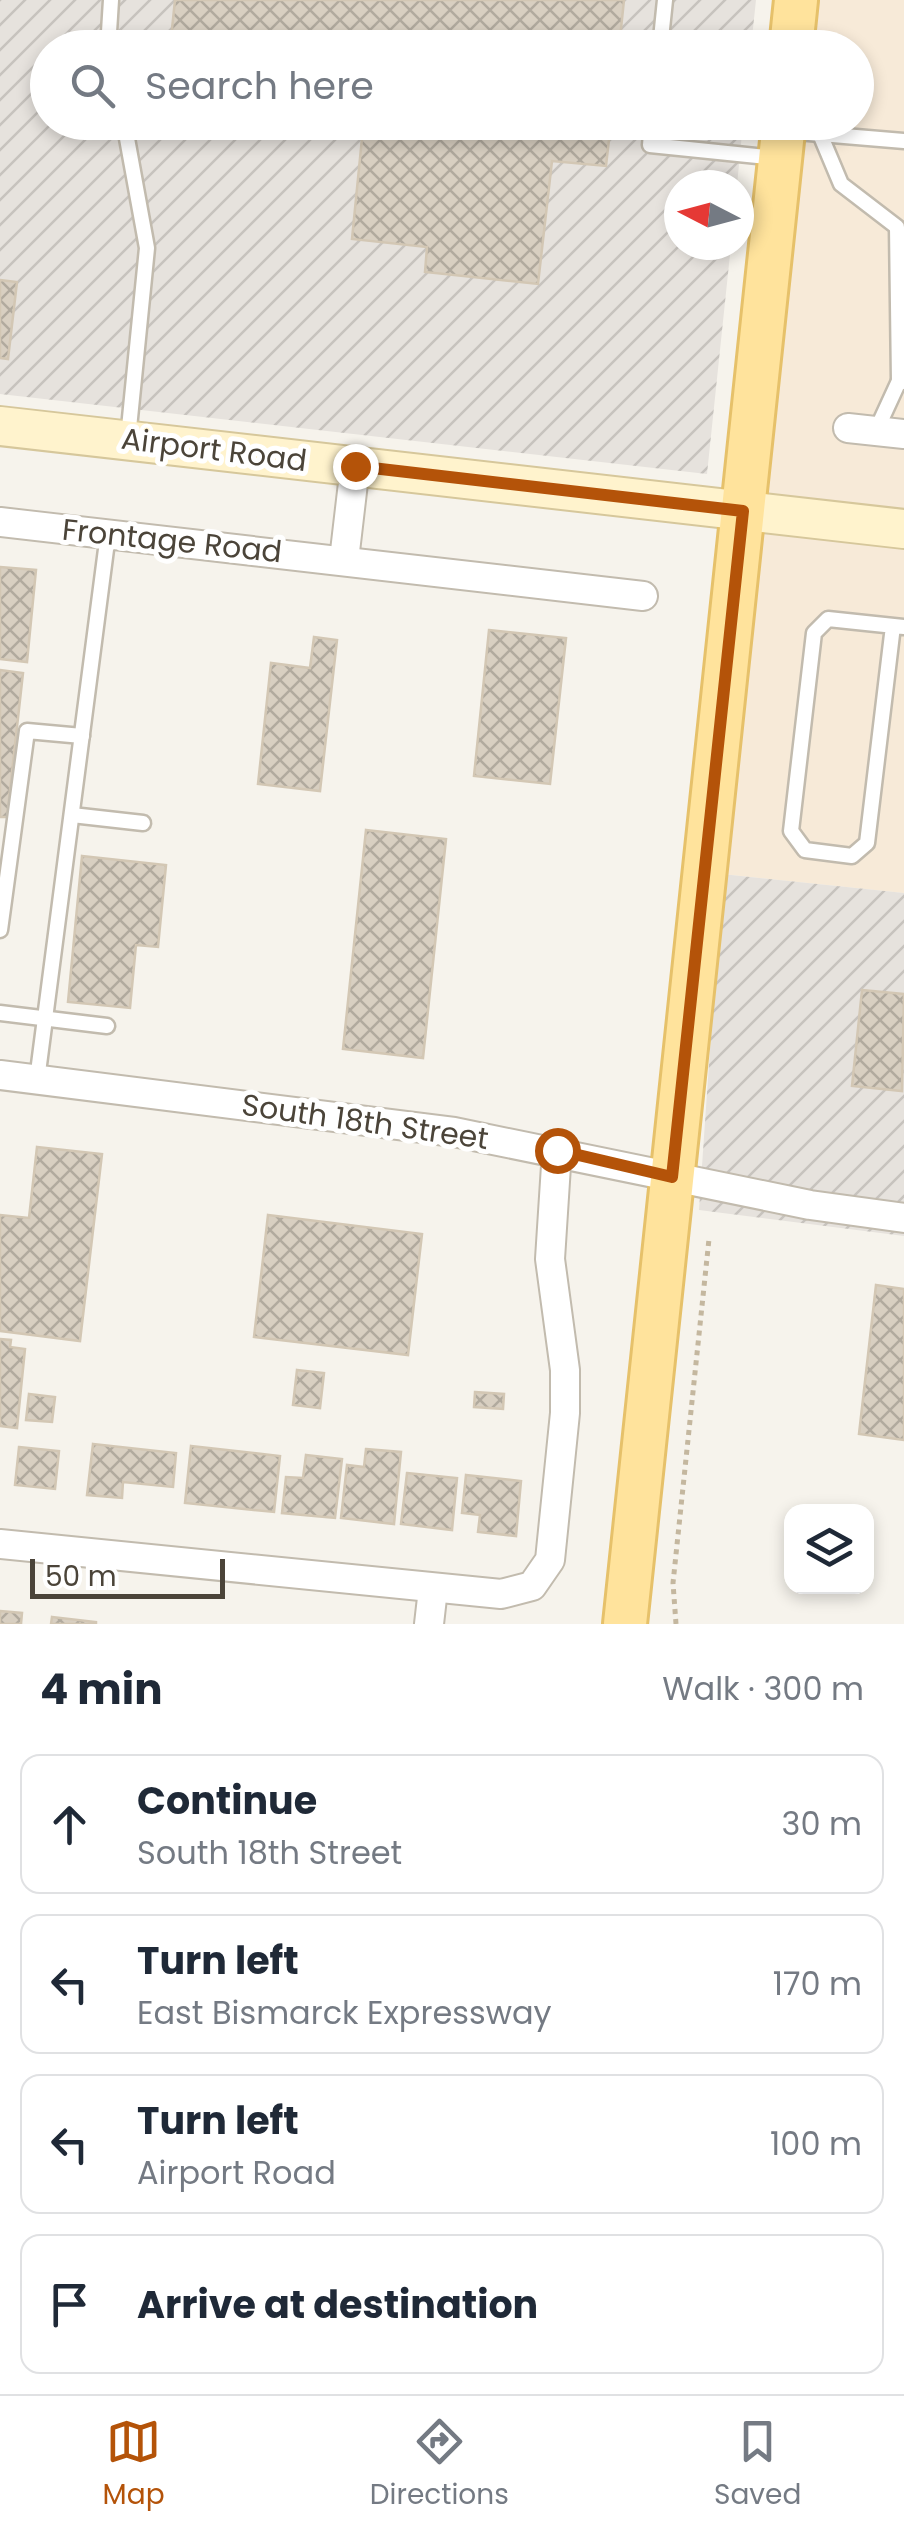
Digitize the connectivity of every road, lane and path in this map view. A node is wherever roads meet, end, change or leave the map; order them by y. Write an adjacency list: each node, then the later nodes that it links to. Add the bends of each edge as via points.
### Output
1 (112, 0): 4 (lane)
2 (664, 0): 5 (lane)
3 (796, 0): 6 (main road)
4 (110, 30)
5 (662, 30)
6 (793, 30)
7 (127, 140): 17 (lane, via 147,248)
8 (650, 140): 9 (lane, via 650,145)
9 (729, 140)
10 (791, 140): 19 (main road)
11 (796, 140): 14 (lane, via 898,227)
12 (867, 140): 13 (lane)
13 (904, 142)
14 (902, 382): 16 (lane)
15 (0, 426): 17 (main road, Airport Road)
16 (876, 431)
17 (128, 440): 18 (main road, Airport Road)
18 (355, 466): 19 (main road, Airport Road); 23 (street)
19 (743, 511): 21 (main road, Airport Road); 37 (main road)
20 (0, 522): 22 (street, Frontage Road)
21 (904, 529)
22 (108, 534): 23 (street, Frontage Road); 26 (lane)
23 (344, 560): 24 (street, Frontage Road)
24 (643, 596)
25 (898, 627): 25 (lane, via 828,618 814,632 792,832 805,850 852,856 866,843)
26 (82, 736): 27 (lane); 29 (lane, via 27,732)
27 (72, 815): 28 (lane); 32 (lane)
28 (143, 822)
29 (5, 853): 30 (lane)
30 (0, 930)
31 (0, 1013): 32 (lane)
32 (45, 1018): 33 (lane); 35 (lane)
33 (107, 1026)
34 (0, 1076): 35 (street, South 18th Street)
35 (38, 1080): 36 (street, South 18th Street)
36 (557, 1150): 37 (street, South 18th Street); 41 (street, via 550,1259 566,1391 550,1560 543,1575 518,1592)
37 (672, 1177): 38 (street, South 18th Street); 43 (main road)
38 (904, 1218)
39 (710, 1240): 44 (path, via 672,1583)
40 (0, 1544): 41 (street)
41 (433, 1588): 42 (street)
42 (429, 1624)
43 (625, 1624)
44 (676, 1624)

